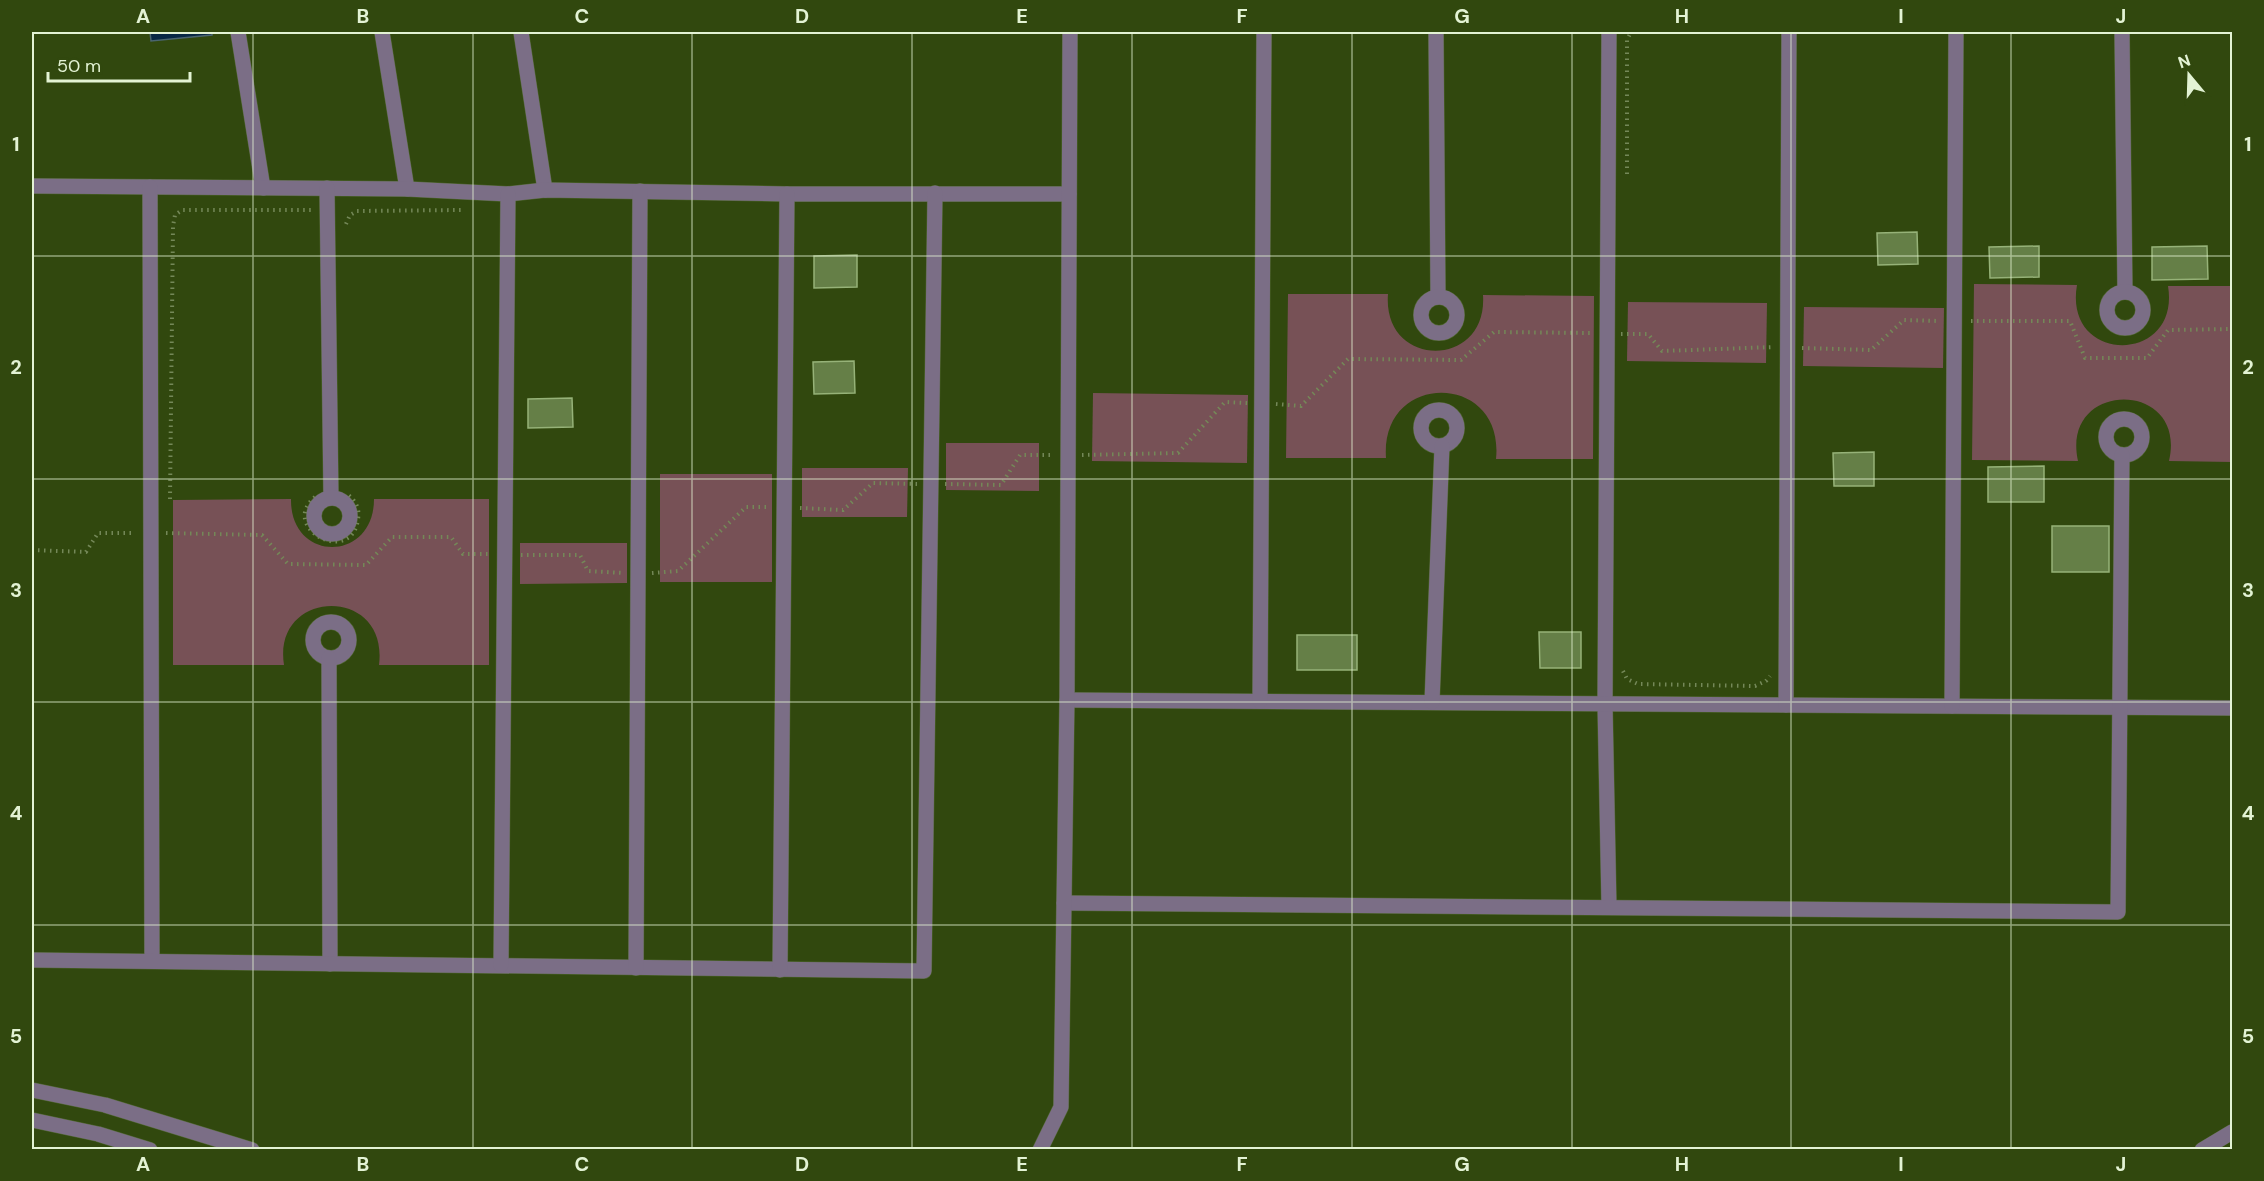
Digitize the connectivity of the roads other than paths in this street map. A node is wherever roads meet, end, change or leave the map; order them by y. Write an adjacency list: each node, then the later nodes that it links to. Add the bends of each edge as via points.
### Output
1 (238, 32): 13 (street)
2 (382, 32): 15 (street)
3 (521, 32): 16 (street)
4 (1070, 32): 21 (street)
5 (1264, 32): 29 (street)
6 (1436, 32): 23 (street)
7 (1609, 32): 31 (street)
8 (1789, 32): 32 (street, via 1779,347)
9 (1956, 32): 33 (street)
10 (2122, 32): 22 (street)
11 (32, 186): 12 (street)
12 (150, 187): 13 (street); 39 (street)
13 (263, 188): 14 (street)
14 (327, 188): 15 (street); 26 (street)
15 (407, 189): 19 (street)
16 (545, 190): 17 (street); 19 (street)
17 (640, 191): 20 (street); 42 (street)
18 (935, 193): 20 (street); 21 (street); 43 (street, via 924,484 924,971)
19 (508, 194): 41 (street)
20 (786, 194): 43 (street)
21 (1069, 194): 28 (street)
22 (2125, 292)
23 (1438, 297)
24 (1442, 446): 30 (street)
25 (2122, 455): 34 (street)
26 (331, 498)
27 (329, 658): 40 (street)
28 (1067, 700): 29 (street); 36 (street)
29 (1260, 701): 30 (street)
30 (1432, 702): 31 (street)
31 (1605, 704): 32 (street); 37 (street)
32 (1786, 705): 33 (street)
33 (1952, 706): 34 (street)
34 (2120, 708): 35 (street); 37 (street, via 2118,912)
35 (2232, 708)
36 (1064, 903): 37 (street); 49 (street, via 1061,1107)
37 (1609, 907)
38 (32, 960): 39 (street)
39 (152, 961): 40 (street)
40 (330, 964): 41 (street)
41 (501, 965): 42 (street)
42 (636, 968): 43 (street)
43 (780, 970)
44 (32, 1090): 48 (street, via 105,1105)
45 (32, 1120): 47 (street)
46 (2232, 1132): 50 (street)
47 (150, 1149)
48 (252, 1149)
49 (1040, 1149)
50 (2202, 1149)

